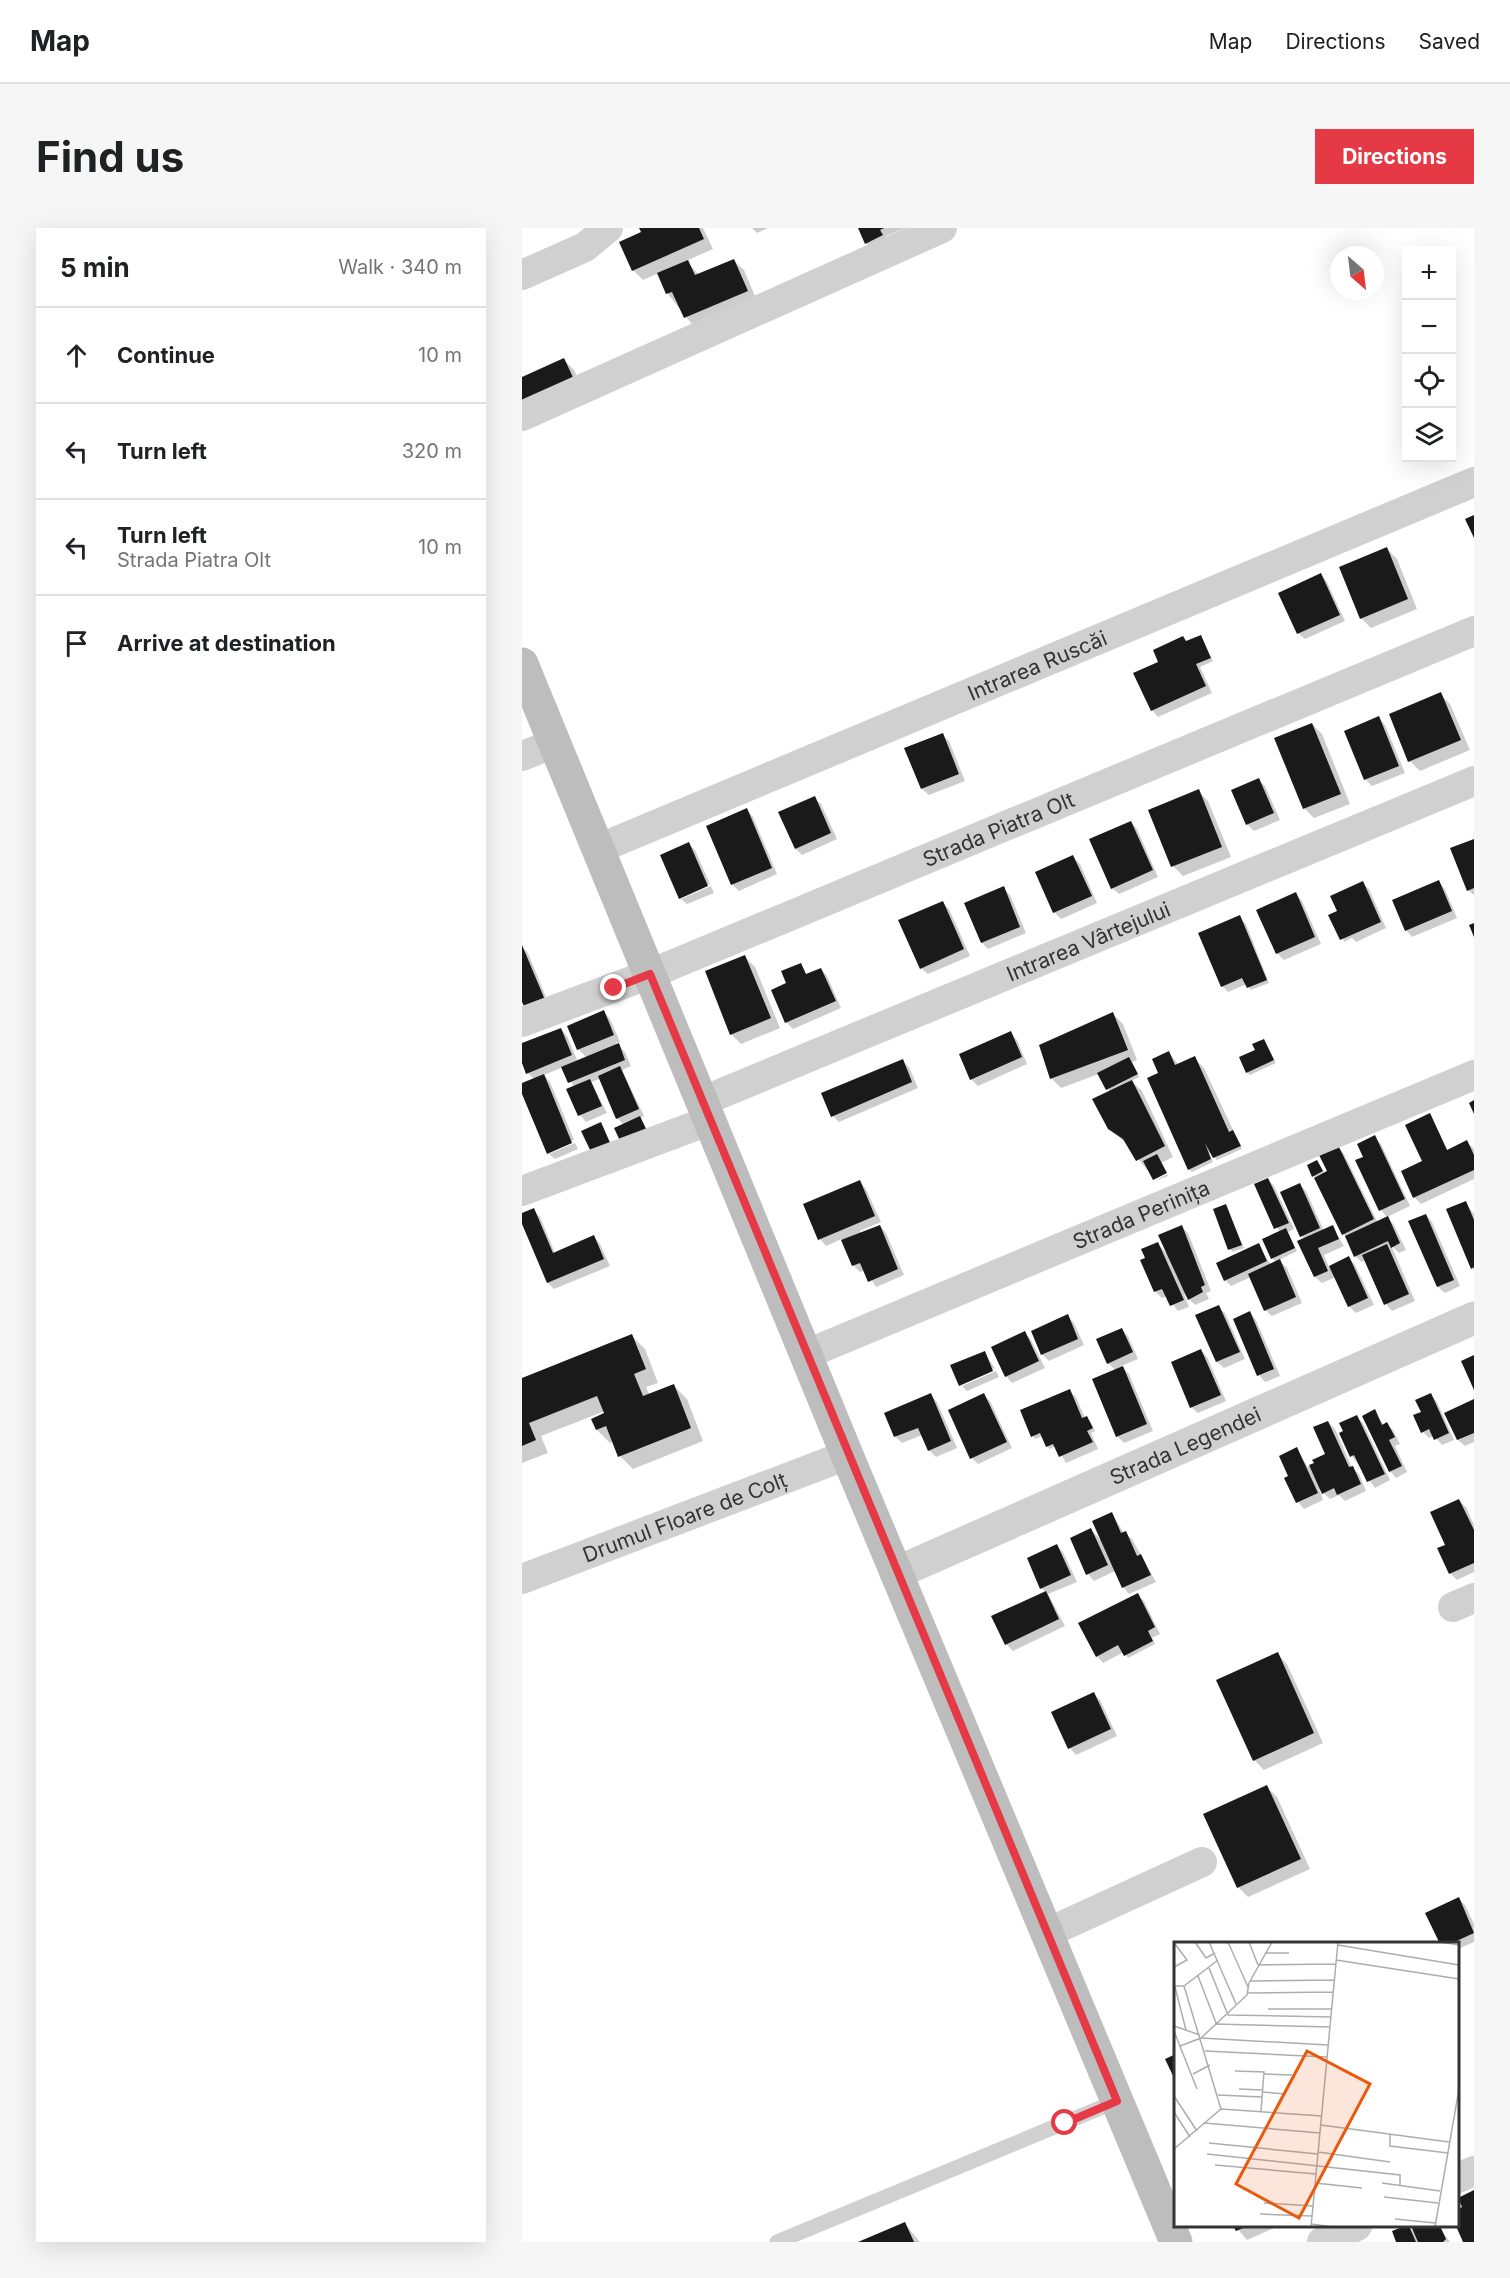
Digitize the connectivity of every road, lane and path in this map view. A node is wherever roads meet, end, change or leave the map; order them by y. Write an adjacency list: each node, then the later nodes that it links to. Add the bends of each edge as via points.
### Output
1 (608, 228): 3 (street, via 585,247)
2 (942, 228): 4 (street)
3 (522, 275)
4 (522, 416)
5 (1474, 482): 11 (street, Intrarea Ruscăi)
6 (1474, 631): 12 (street, Strada Piatra Olt)
7 (522, 664): 8 (main road)
8 (555, 743): 9 (street); 11 (main road)
9 (522, 756)
10 (1474, 782): 15 (street, Intrarea Vârtejului)
11 (598, 849): 12 (main road)
12 (650, 974): 13 (street, Strada Piatra Olt); 15 (main road)
13 (522, 1022)
14 (1474, 1075): 18 (street, Strada Perinița)
15 (707, 1110): 16 (street, Intrarea Vârtejului); 18 (main road)
16 (522, 1191)
17 (1474, 1318): 20 (street, Strada Legendei)
18 (807, 1354): 19 (main road)
19 (847, 1455): 20 (main road); 21 (street, Drumul Floare de Colț)
20 (896, 1573): 23 (main road)
21 (522, 1579)
22 (1202, 1862): 23 (street)
23 (1047, 1933): 24 (main road)
24 (1117, 2101): 28 (lane); 29 (main road)
25 (1474, 2171): 26 (street)
26 (1459, 2178)
27 (1355, 2227): 30 (street)
28 (777, 2242)
29 (1176, 2242)
30 (1322, 2242)

